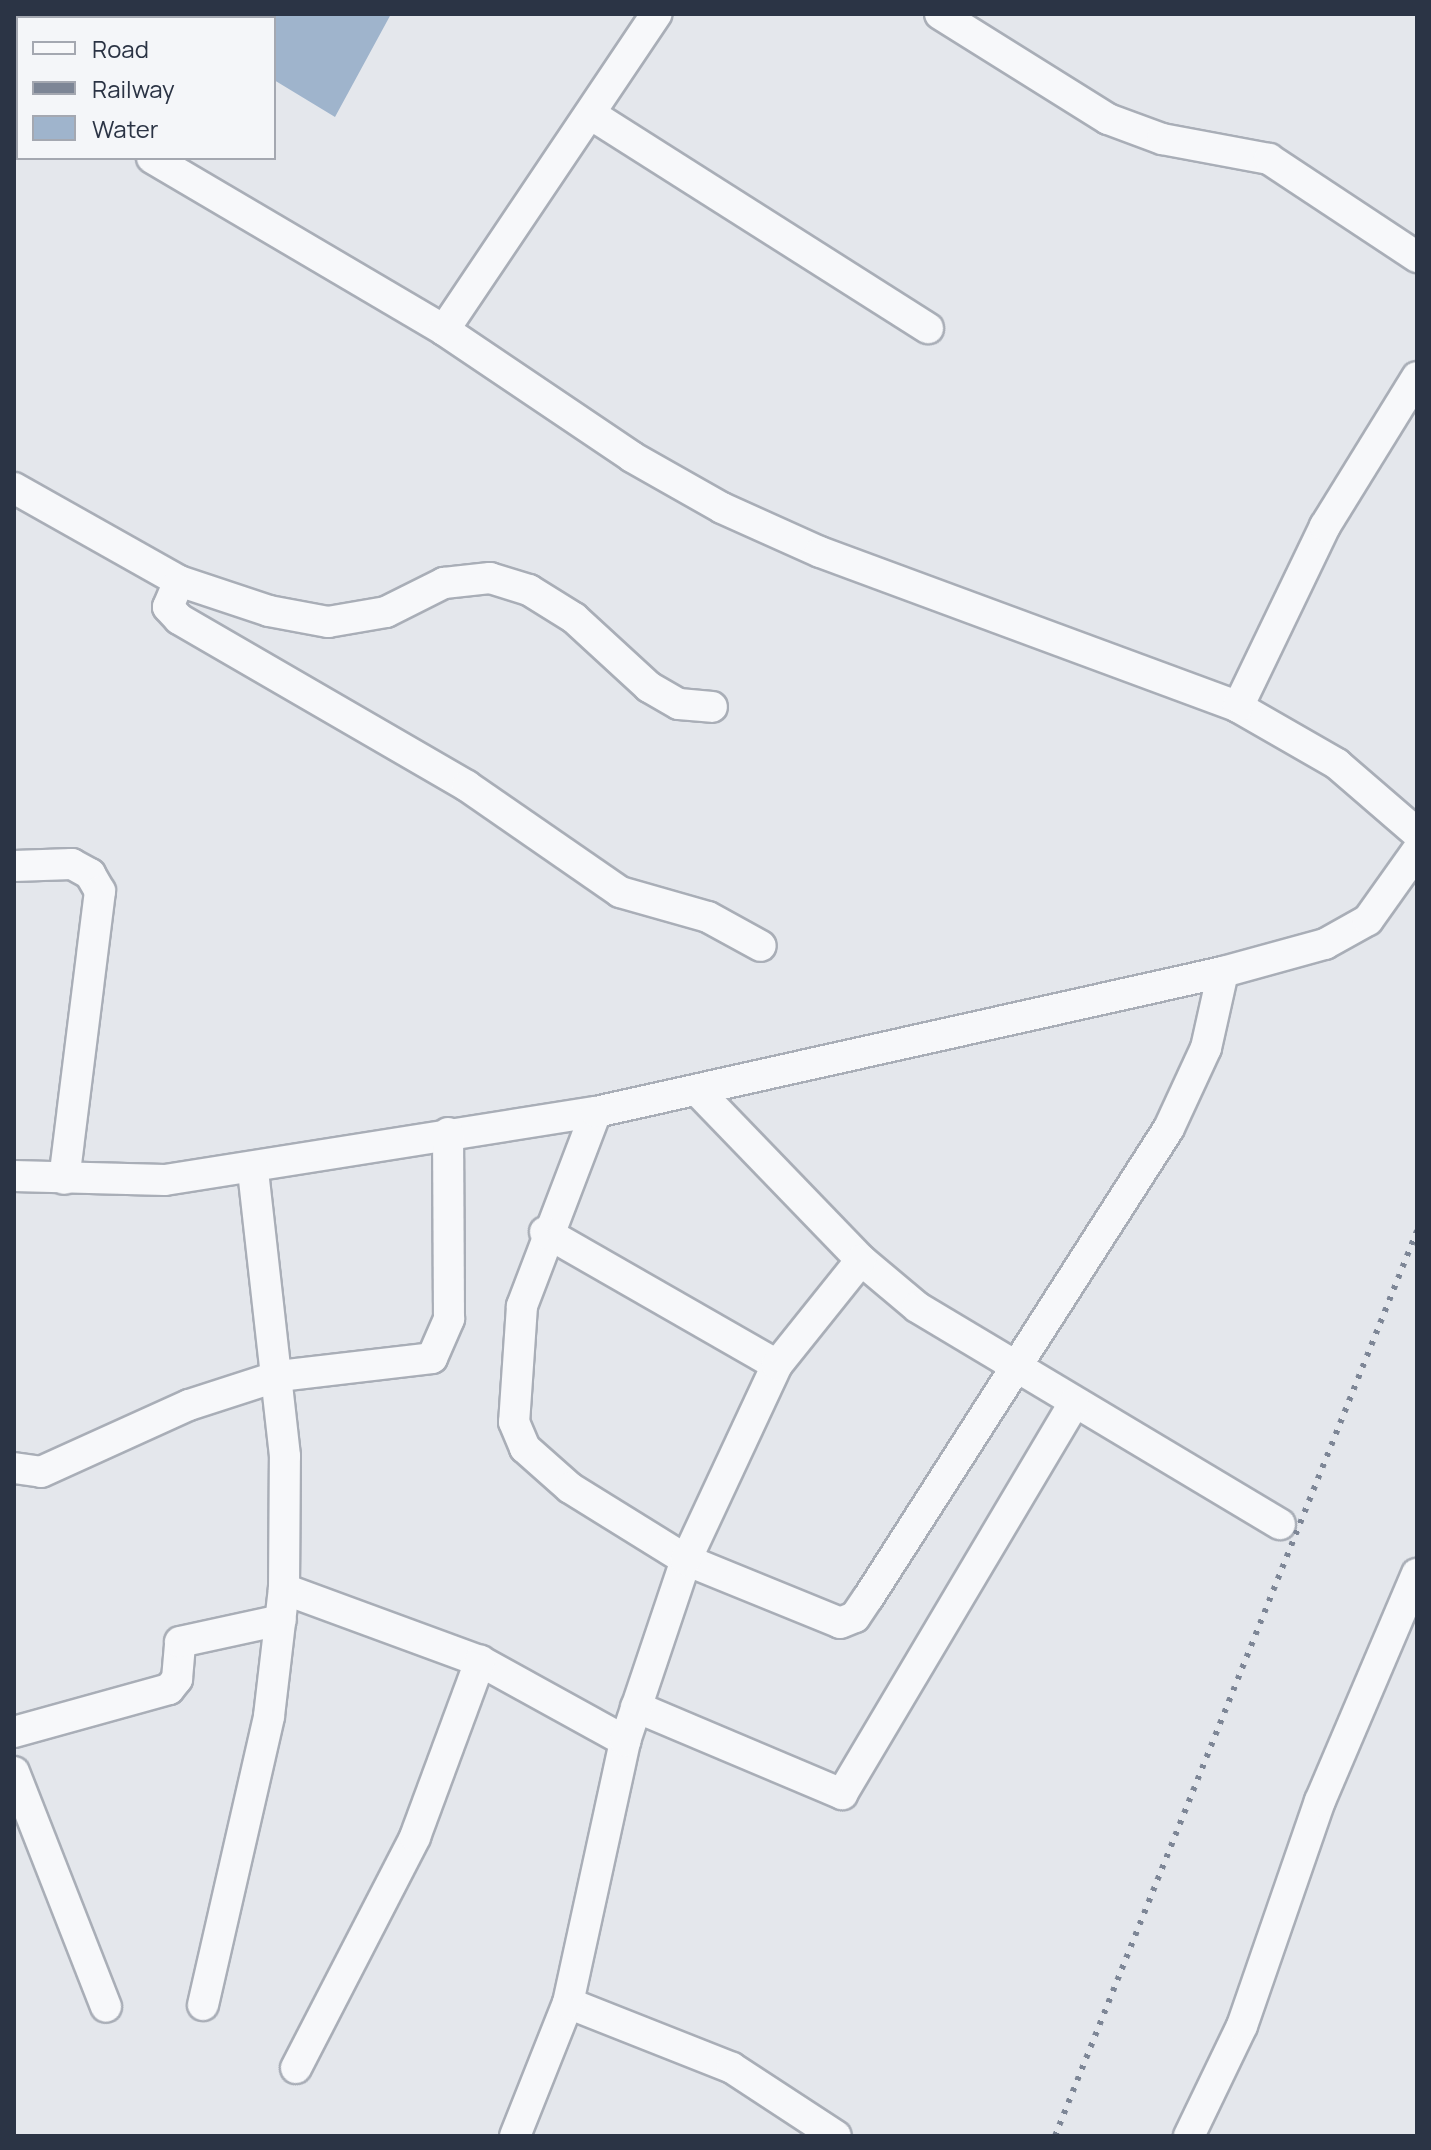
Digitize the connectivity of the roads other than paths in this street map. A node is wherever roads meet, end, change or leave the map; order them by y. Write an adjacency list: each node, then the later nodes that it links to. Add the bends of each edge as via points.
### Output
1 (656, 14): 3 (street)
2 (940, 14): 5 (street, via 1108,119 1162,139 1269,159)
3 (592, 115): 6 (street); 7 (street)
4 (155, 160): 7 (street)
5 (1417, 257)
6 (928, 328)
7 (444, 330): 12 (street, via 632,457 722,508 820,552)
8 (1417, 377): 12 (street, via 1325,526)
9 (14, 488): 10 (street)
10 (179, 581): 11 (street, via 328,622 386,612 444,583 490,578 529,590 574,618 649,687 679,704); 16 (street, via 168,607 179,619 467,786 620,892 708,917)
11 (712, 707)
12 (1238, 707): 13 (street, via 1337,764)
13 (1417, 833)
14 (1417, 851): 17 (street, via 1368,920 1325,944)
15 (14, 866): 23 (street, via 72,864 90,874 100,891)
16 (761, 946)
17 (1223, 972): 18 (street); 27 (street, via 1206,1048 1169,1128)
18 (697, 1090): 19 (street); 25 (street)
19 (596, 1112): 20 (street); 24 (street)
20 (448, 1133): 21 (street); 28 (street, via 443,1344 432,1358 406,1364)
21 (253, 1169): 23 (street, via 165,1180); 28 (street)
22 (14, 1176): 23 (street)
23 (64, 1179)
24 (545, 1232): 26 (street); 32 (street, via 522,1306 515,1376 514,1422 525,1448 570,1488)
25 (861, 1260): 26 (street); 27 (street, via 917,1307)
26 (777, 1365): 32 (street)
27 (1013, 1368): 29 (street); 32 (street, via 855,1617 819,1620)
28 (279, 1376): 30 (street, via 189,1405 41,1472); 34 (street)
29 (1074, 1404): 31 (street); 37 (street, via 842,1794)
30 (14, 1468)
31 (1280, 1524)
32 (686, 1560): 37 (street)
33 (1417, 1574): 47 (street, via 1320,1801 1242,2026)
34 (284, 1589): 35 (street); 36 (street)
35 (281, 1620): 38 (street, via 180,1642 177,1679 169,1689); 42 (street, via 269,1716)
36 (480, 1661): 39 (street); 44 (street, via 409,1850)
37 (636, 1707): 39 (street)
38 (14, 1732)
39 (625, 1741): 41 (street)
40 (14, 1772): 43 (street)
41 (568, 2003): 45 (street); 46 (street, via 732,2068)
42 (203, 2005)
43 (106, 2007)
44 (296, 2068)
45 (515, 2136)
46 (836, 2136)
47 (1189, 2136)

